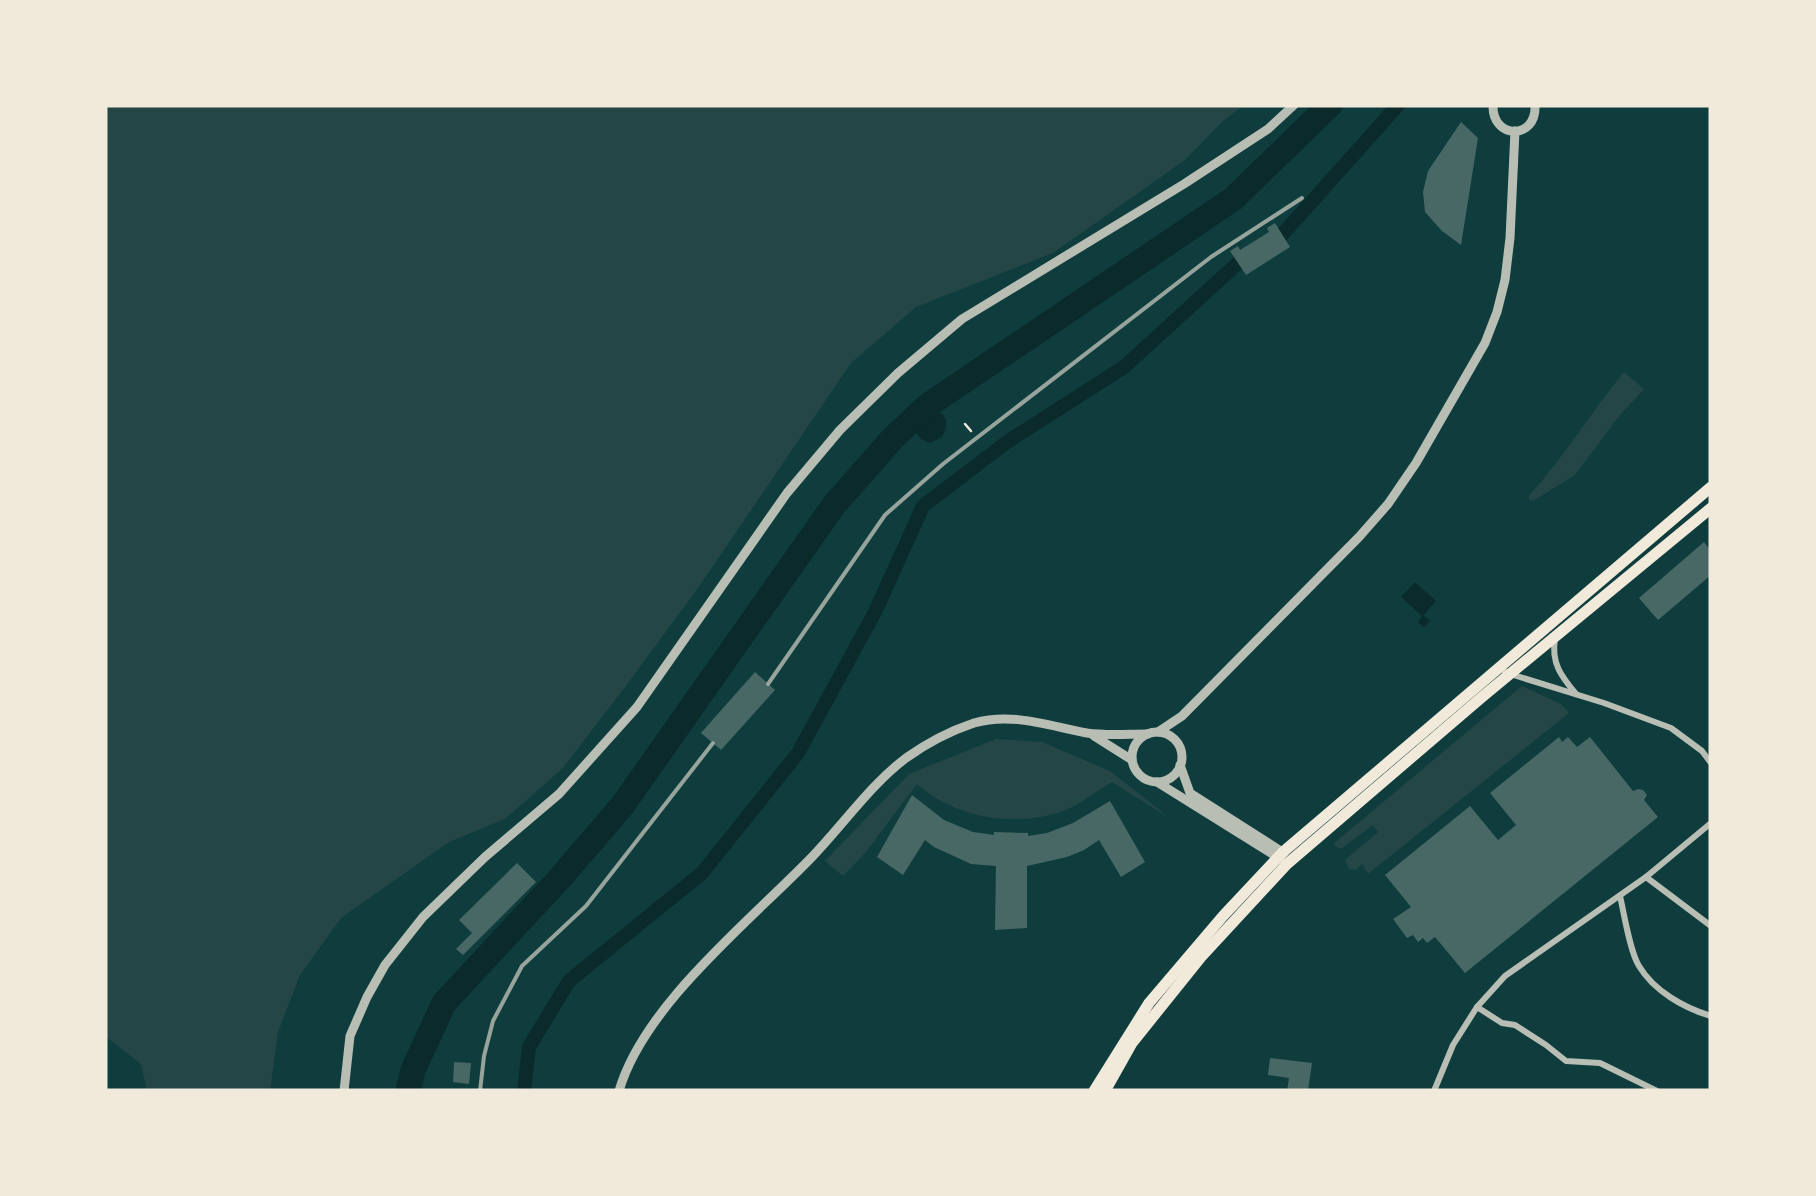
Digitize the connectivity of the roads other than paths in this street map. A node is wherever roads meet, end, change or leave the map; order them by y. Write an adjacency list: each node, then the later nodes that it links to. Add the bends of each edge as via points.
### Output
1 (1294, 105): 26 (street, via 1198,175 962,319 840,430 787,493 637,707 559,794 424,916 385,965 350,1036)
2 (1493, 105): 4 (street, via 1498,125)
3 (1535, 105): 4 (street, via 1531,124)
4 (1515, 131): 10 (street, via 1504,280 1491,328 1466,377 1388,504)
5 (1711, 486): 8 (main road)
6 (1711, 508): 7 (main road)
7 (1555, 636): 8 (main road); 9 (street, via 1558,672)
8 (1504, 670): 9 (street); 19 (main road); 19 (main road, via 1482,697)
9 (1576, 696): 15 (street, via 1671,728)
10 (1182, 716): 11 (street); 13 (street)
11 (1153, 733): 12 (street); 13 (street); 14 (street, via 1135,744)
12 (1092, 734): 14 (street); 27 (street, via 1013,719 974,723 904,760 698,971 630,1058)
13 (1176, 741): 16 (street)
14 (1132, 760): 17 (street, via 1140,776)
15 (1711, 763)
16 (1180, 765): 17 (street); 19 (street, via 1190,793)
17 (1157, 782): 19 (street)
18 (1711, 824): 20 (street)
19 (1286, 858): 28 (main road, via 1222,916 1149,1003); 29 (main road, via 1132,1043)
20 (1646, 877): 21 (street); 22 (street)
21 (1620, 896): 23 (street, via 1505,976); 24 (street, via 1637,964 1657,987)
22 (1711, 926)
23 (1477, 1008): 25 (street, via 1515,1024 1566,1061 1600,1063); 30 (street)
24 (1711, 1016)
25 (1656, 1090)
26 (344, 1091)
27 (618, 1091)
28 (1094, 1091)
29 (1104, 1091)
30 (1434, 1091)

